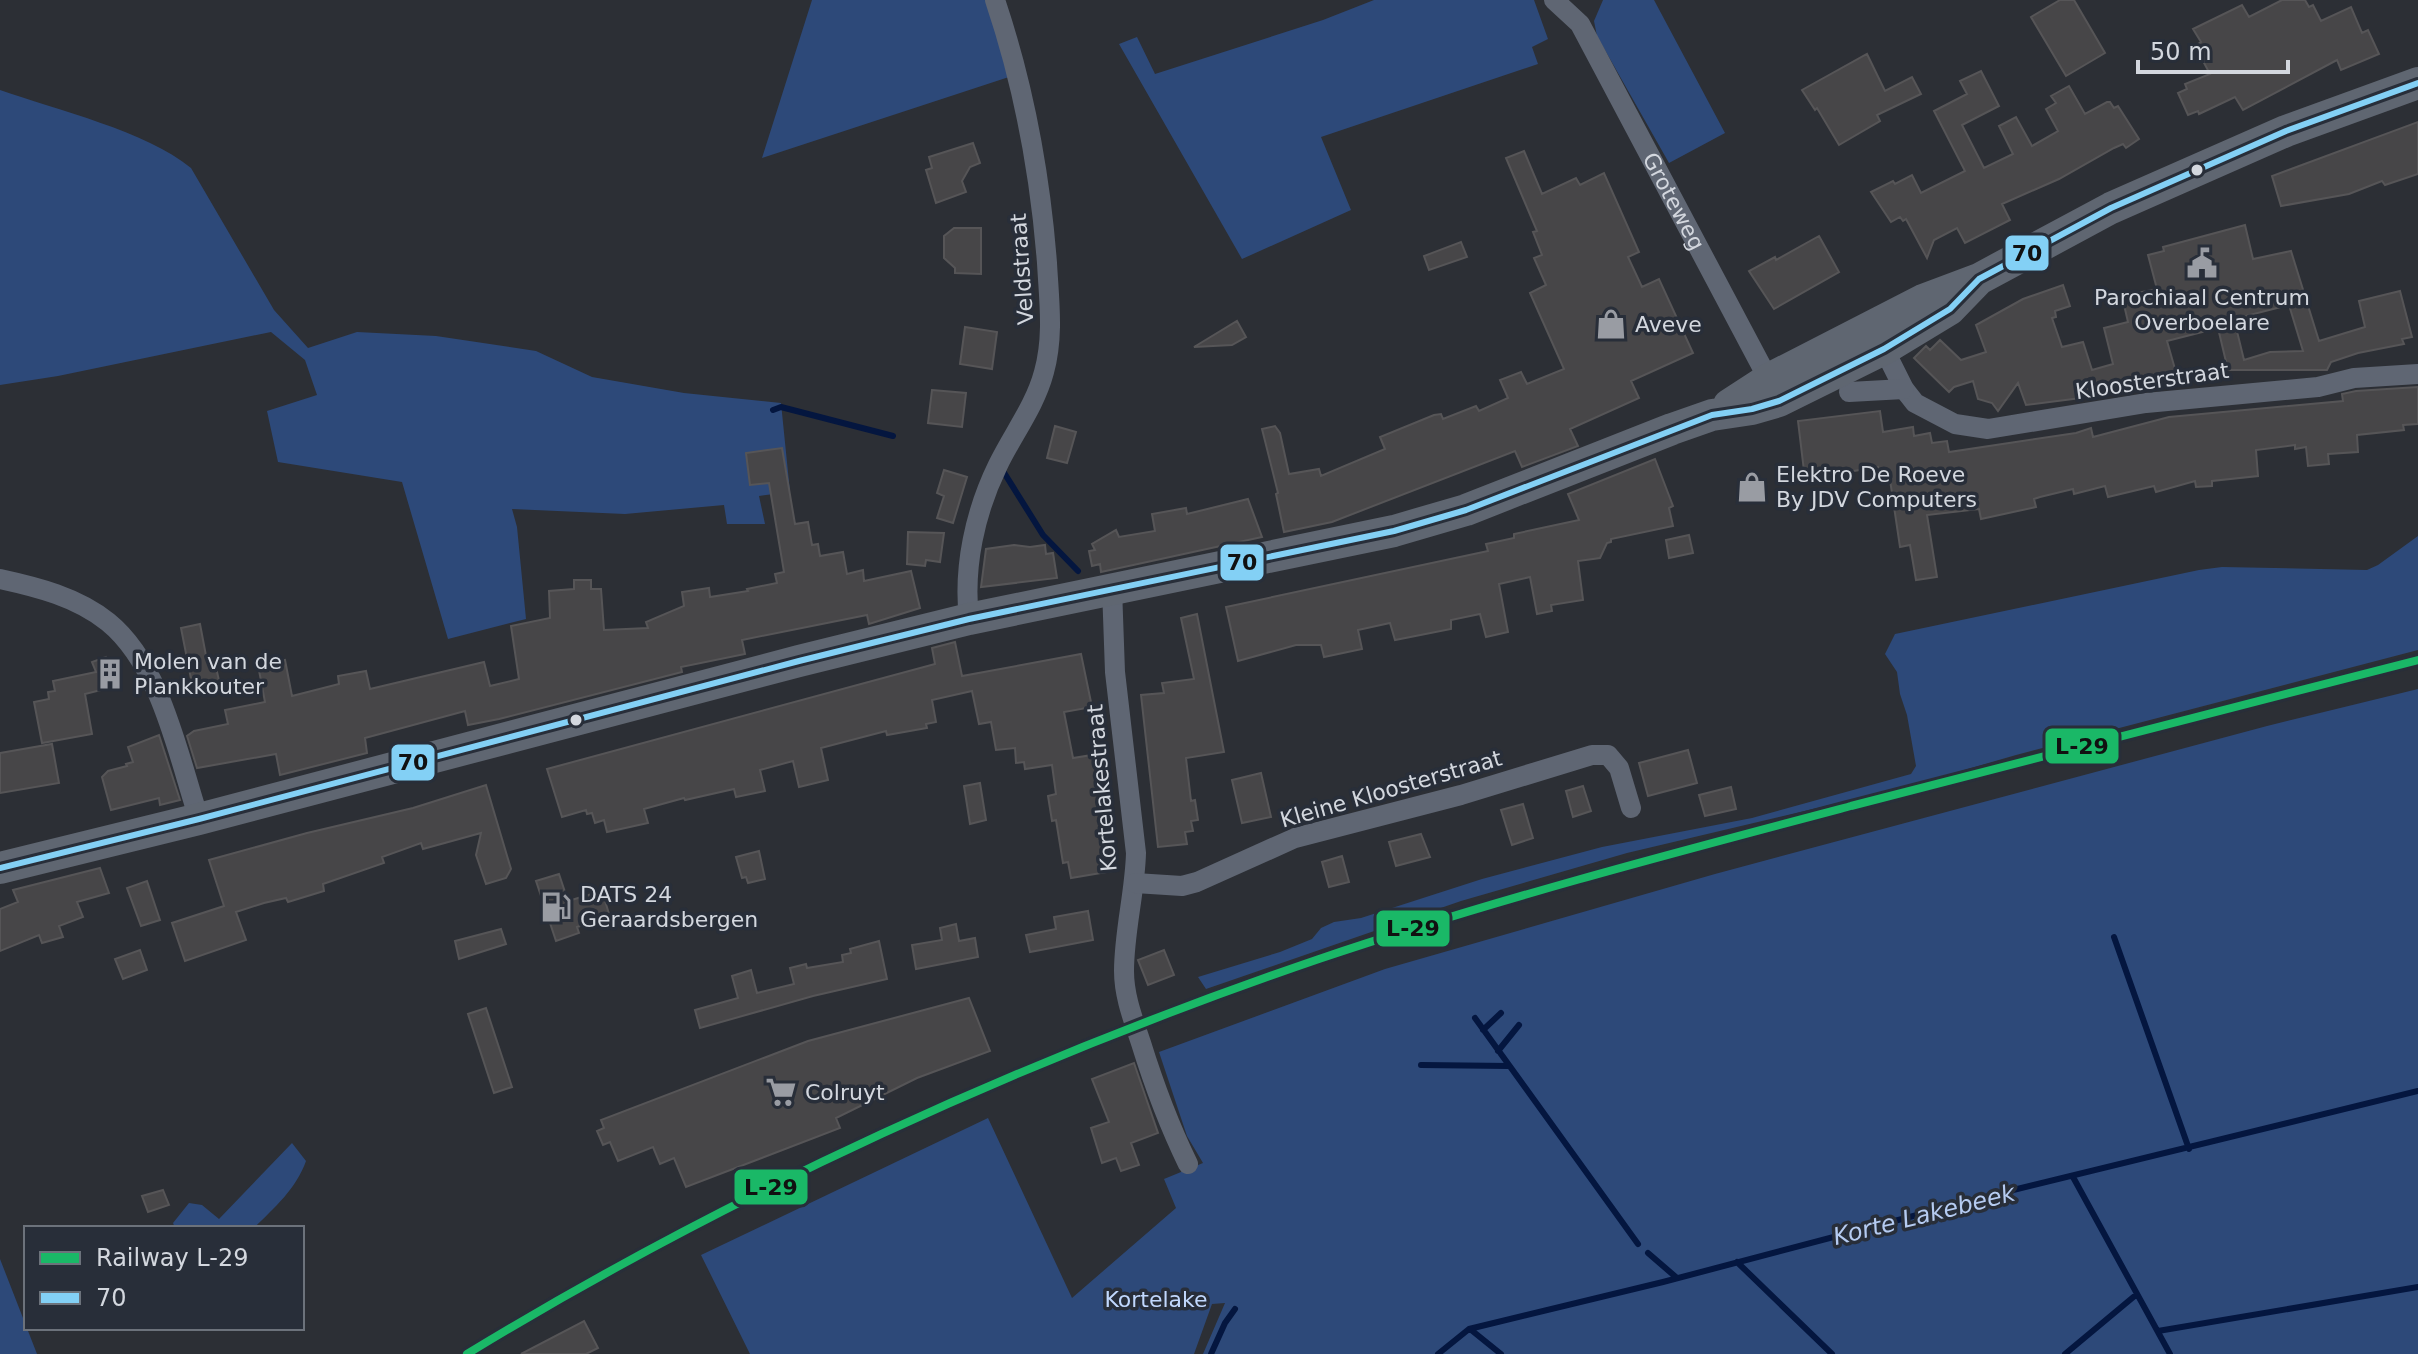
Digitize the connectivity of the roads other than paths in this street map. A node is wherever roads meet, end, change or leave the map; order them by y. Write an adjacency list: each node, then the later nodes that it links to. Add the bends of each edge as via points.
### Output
1 (995, 0): 13 (street, Veldstraat, via 1031,129 1052,328 1035,395 979,514 966,594)
2 (1554, 0): 4 (street, Groteweg)
3 (1583, 0): 4 (street)
4 (1580, 24): 9 (street, Groteweg)
5 (2418, 83): 6 (main road, via 2224,157 2111,208 1979,279 1923,300)
6 (1878, 338): 8 (street, Kloosterstraat); 9 (main road)
7 (2418, 374): 8 (street, Kloosterstraat, via 2146,403 1988,429 1955,424 1915,403)
8 (1904, 389): 10 (street)
9 (1774, 390): 12 (main road, via 1466,510 1394,531)
10 (1849, 392)
11 (0, 579): 15 (street, via 71,600 107,621 136,651 156,688)
12 (1112, 588): 13 (main road); 17 (street, Kortelakestraat)
13 (969, 619): 15 (main road)
14 (1631, 808): 17 (street, Kleine Kloosterstraat, via 1619,768 1608,755 1592,755 1295,838 1197,882)
15 (199, 819): 16 (main road)
16 (0, 868)
17 (1135, 883): 18 (street, Kortelakestraat, via 1124,968 1127,997 1165,1116)
18 (1188, 1164)

